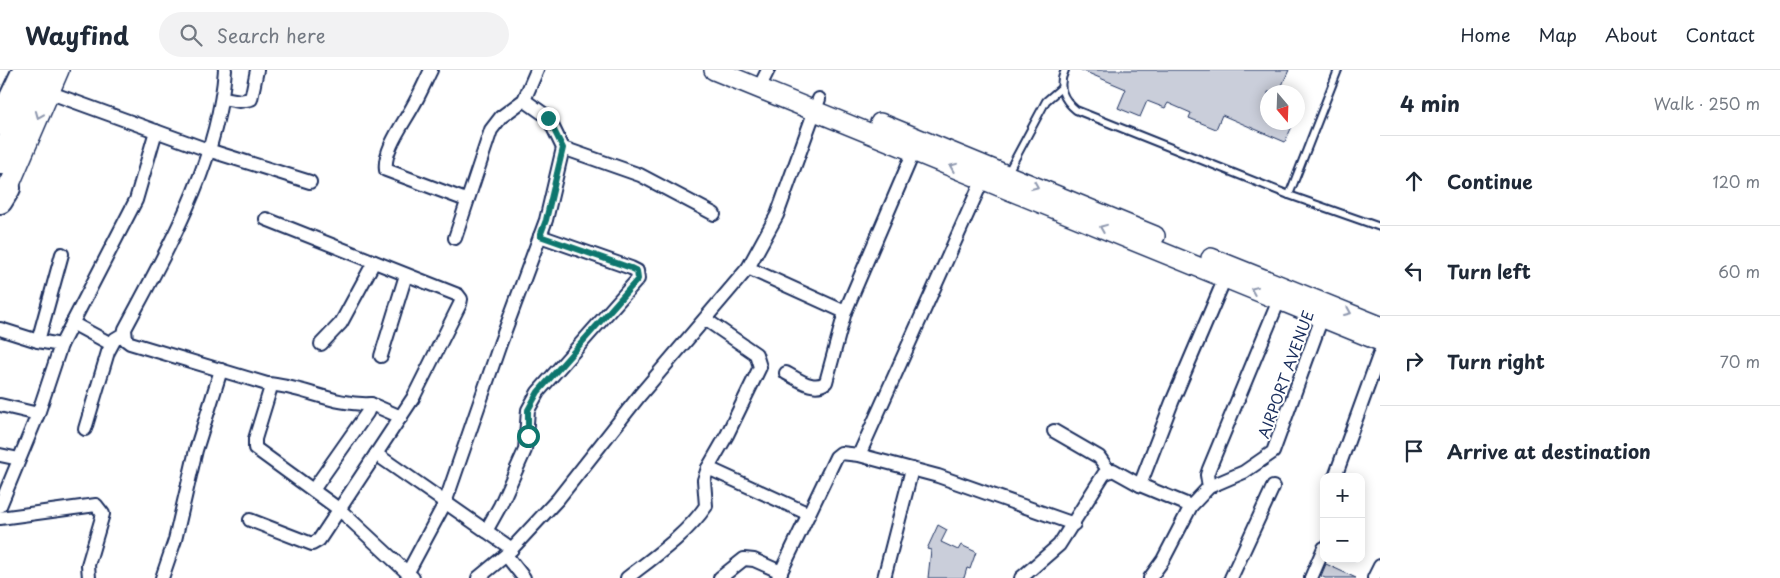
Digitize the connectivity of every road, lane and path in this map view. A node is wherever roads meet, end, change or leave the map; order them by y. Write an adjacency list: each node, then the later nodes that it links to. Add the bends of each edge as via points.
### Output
1 (25, 70): 17 (highway)
2 (59, 70): 12 (main road)
3 (225, 70): 14 (street)
4 (257, 70): 14 (street, via 250,99)
5 (430, 70): 28 (street, via 396,133 385,164 386,170)
6 (537, 70): 15 (street)
7 (714, 70): 11 (main road)
8 (746, 70): 11 (main road)
9 (1065, 70): 13 (lane)
10 (1338, 70): 26 (lane)
11 (764, 78): 16 (main road)
12 (46, 81): 18 (street); 22 (highway); 27 (main road, one-way to 27)
13 (1061, 88): 23 (lane, via 1046,101); 26 (lane, via 1064,99 1076,110)
14 (223, 98): 20 (street)
15 (524, 100): 19 (street, via 548,118); 28 (street, via 501,117 492,130)
16 (816, 105): 21 (main road); 23 (main road); 36 (street, via 778,215)
17 (0, 122)
18 (156, 131): 20 (street); 43 (street, via 136,200)
19 (563, 148): 29 (street, via 640,176); 32 (street)
20 (208, 150): 25 (street); 46 (street, via 182,222)
21 (914, 151): 24 (main road, one-way to 21); 41 (street)
22 (0, 162)
23 (1007, 175): 40 (main road, one-way to 40, via 1224,264)
24 (983, 179): 38 (main road, one-way to 24); 65 (street)
25 (310, 182)
26 (1289, 195): 31 (lane)
27 (3, 199)
28 (466, 200): 33 (street)
29 (714, 214)
30 (266, 219): 35 (street)
31 (1380, 227)
32 (540, 236): 75 (street); 83 (street, via 631,268 637,271 638,279 538,392 528,410 525,450)
33 (455, 238)
34 (62, 254): 47 (street)
35 (374, 262): 37 (street); 50 (street, via 341,323)
36 (748, 268): 41 (street); 42 (street)
37 (406, 275): 53 (street); 60 (street, via 461,299)
38 (1225, 278): 39 (main road, one-way to 38); 71 (street)
39 (1279, 300): 40 (main road); 72 (street, via 1209,469)
40 (1325, 310): 44 (main road, one-way to 44); 48 (main road); 72 (street, AIRPORT AVENUE, via 1273,452 1244,472)
41 (845, 312): 55 (street, via 826,382 822,386 814,386)
42 (705, 319): 67 (street, via 756,354 760,367); 84 (street, via 558,499)
43 (72, 323): 49 (street); 51 (street)
44 (1380, 326)
45 (0, 329): 47 (street)
46 (125, 333): 49 (street); 54 (street, via 130,344)
47 (38, 341): 51 (street)
48 (1380, 341)
49 (111, 344): 61 (street)
50 (321, 344)
51 (60, 345): 59 (street)
52 (1380, 353): 70 (street)
53 (381, 356)
54 (221, 370): 56 (street); 90 (street)
55 (786, 373)
56 (267, 384): 57 (street, via 353,405); 74 (street, via 270,390 255,448)
57 (371, 404): 60 (street); 74 (street)
58 (0, 405): 59 (street)
59 (38, 414): 66 (street)
60 (400, 417): 63 (street)
61 (85, 429)
62 (1054, 431): 69 (street, via 1099,456)
63 (376, 454): 75 (street); 78 (street)
64 (0, 455): 66 (street)
65 (859, 455): 68 (street); 79 (street, via 841,453 836,457)
66 (19, 459): 76 (street)
67 (708, 468): 79 (street); 93 (street, via 704,480 706,506 698,517)
68 (912, 469): 82 (street); 95 (street)
69 (1109, 471): 71 (street, via 1113,470); 82 (street, via 1104,474)
70 (1336, 473)
71 (1140, 485): 77 (street)
72 (1209, 487): 77 (street, AIRPORT AVENUE)
73 (1273, 487): 98 (street)
74 (313, 490): 78 (street)
75 (445, 503): 83 (street); 87 (street)
76 (0, 506)
77 (1191, 506): 97 (street, AIRPORT AVENUE)
78 (340, 510): 81 (street, via 319,540 312,544); 87 (street)
79 (809, 514): 88 (street)
80 (0, 518): 89 (street, via 96,505 103,514 90,558)
81 (250, 520)
82 (1074, 524): 96 (street, via 1059,545)
83 (486, 531): 84 (street)
84 (509, 552): 91 (street); 92 (street)
85 (1320, 557): 99 (street)
86 (1380, 566): 100 (street)
87 (411, 575)
88 (780, 575): 94 (street, via 754,560 744,559)
89 (89, 578)
90 (162, 578)
91 (478, 578)
92 (524, 578)
93 (627, 578)
94 (720, 578)
95 (884, 578)
96 (1022, 578)
97 (1150, 578)
98 (1231, 578)
99 (1311, 578)
100 (1374, 578)

